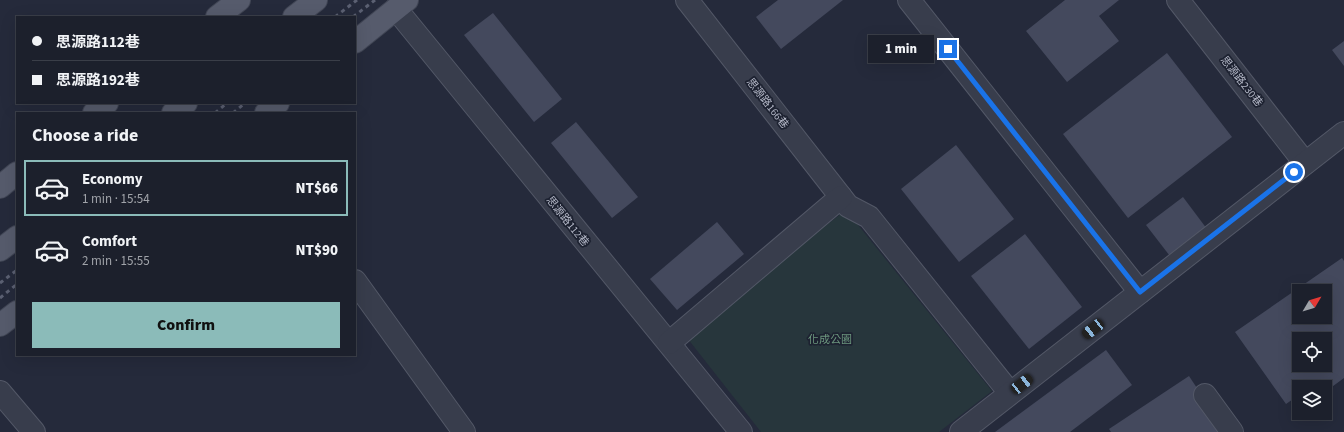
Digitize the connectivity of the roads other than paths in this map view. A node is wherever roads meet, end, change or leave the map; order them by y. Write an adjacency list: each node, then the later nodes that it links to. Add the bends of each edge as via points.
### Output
1 (239, 0): 7 (main road)
2 (316, 0): 8 (main road)
3 (687, 0): 20 (street, 思源路166巷)
4 (909, 0): 24 (street)
5 (1178, 0): 17 (street, 思源路230巷)
6 (401, 5): 9 (main road); 27 (street, 思源路112巷)
7 (218, 16)
8 (295, 16)
9 (356, 41)
10 (106, 104): 13 (main road)
11 (185, 104): 14 (main road)
12 (277, 104): 15 (main road)
13 (95, 112)
14 (174, 112)
15 (267, 112)
16 (1344, 133): 17 (street)
17 (1305, 163): 24 (street)
18 (16, 174): 19 (main road)
19 (0, 187)
20 (845, 201): 27 (street); 29 (street, via 869,217)
21 (16, 238): 22 (main road)
22 (0, 250)
23 (356, 282): 32 (street)
24 (1140, 292): 29 (street)
25 (16, 313): 26 (main road)
26 (0, 325)
27 (668, 343): 33 (street, 思源路112巷)
28 (0, 392): 31 (street)
29 (1010, 393): 34 (street)
30 (1205, 395): 35 (street)
31 (34, 432)
32 (464, 432)
33 (741, 432)
34 (961, 432)
35 (1232, 432)

